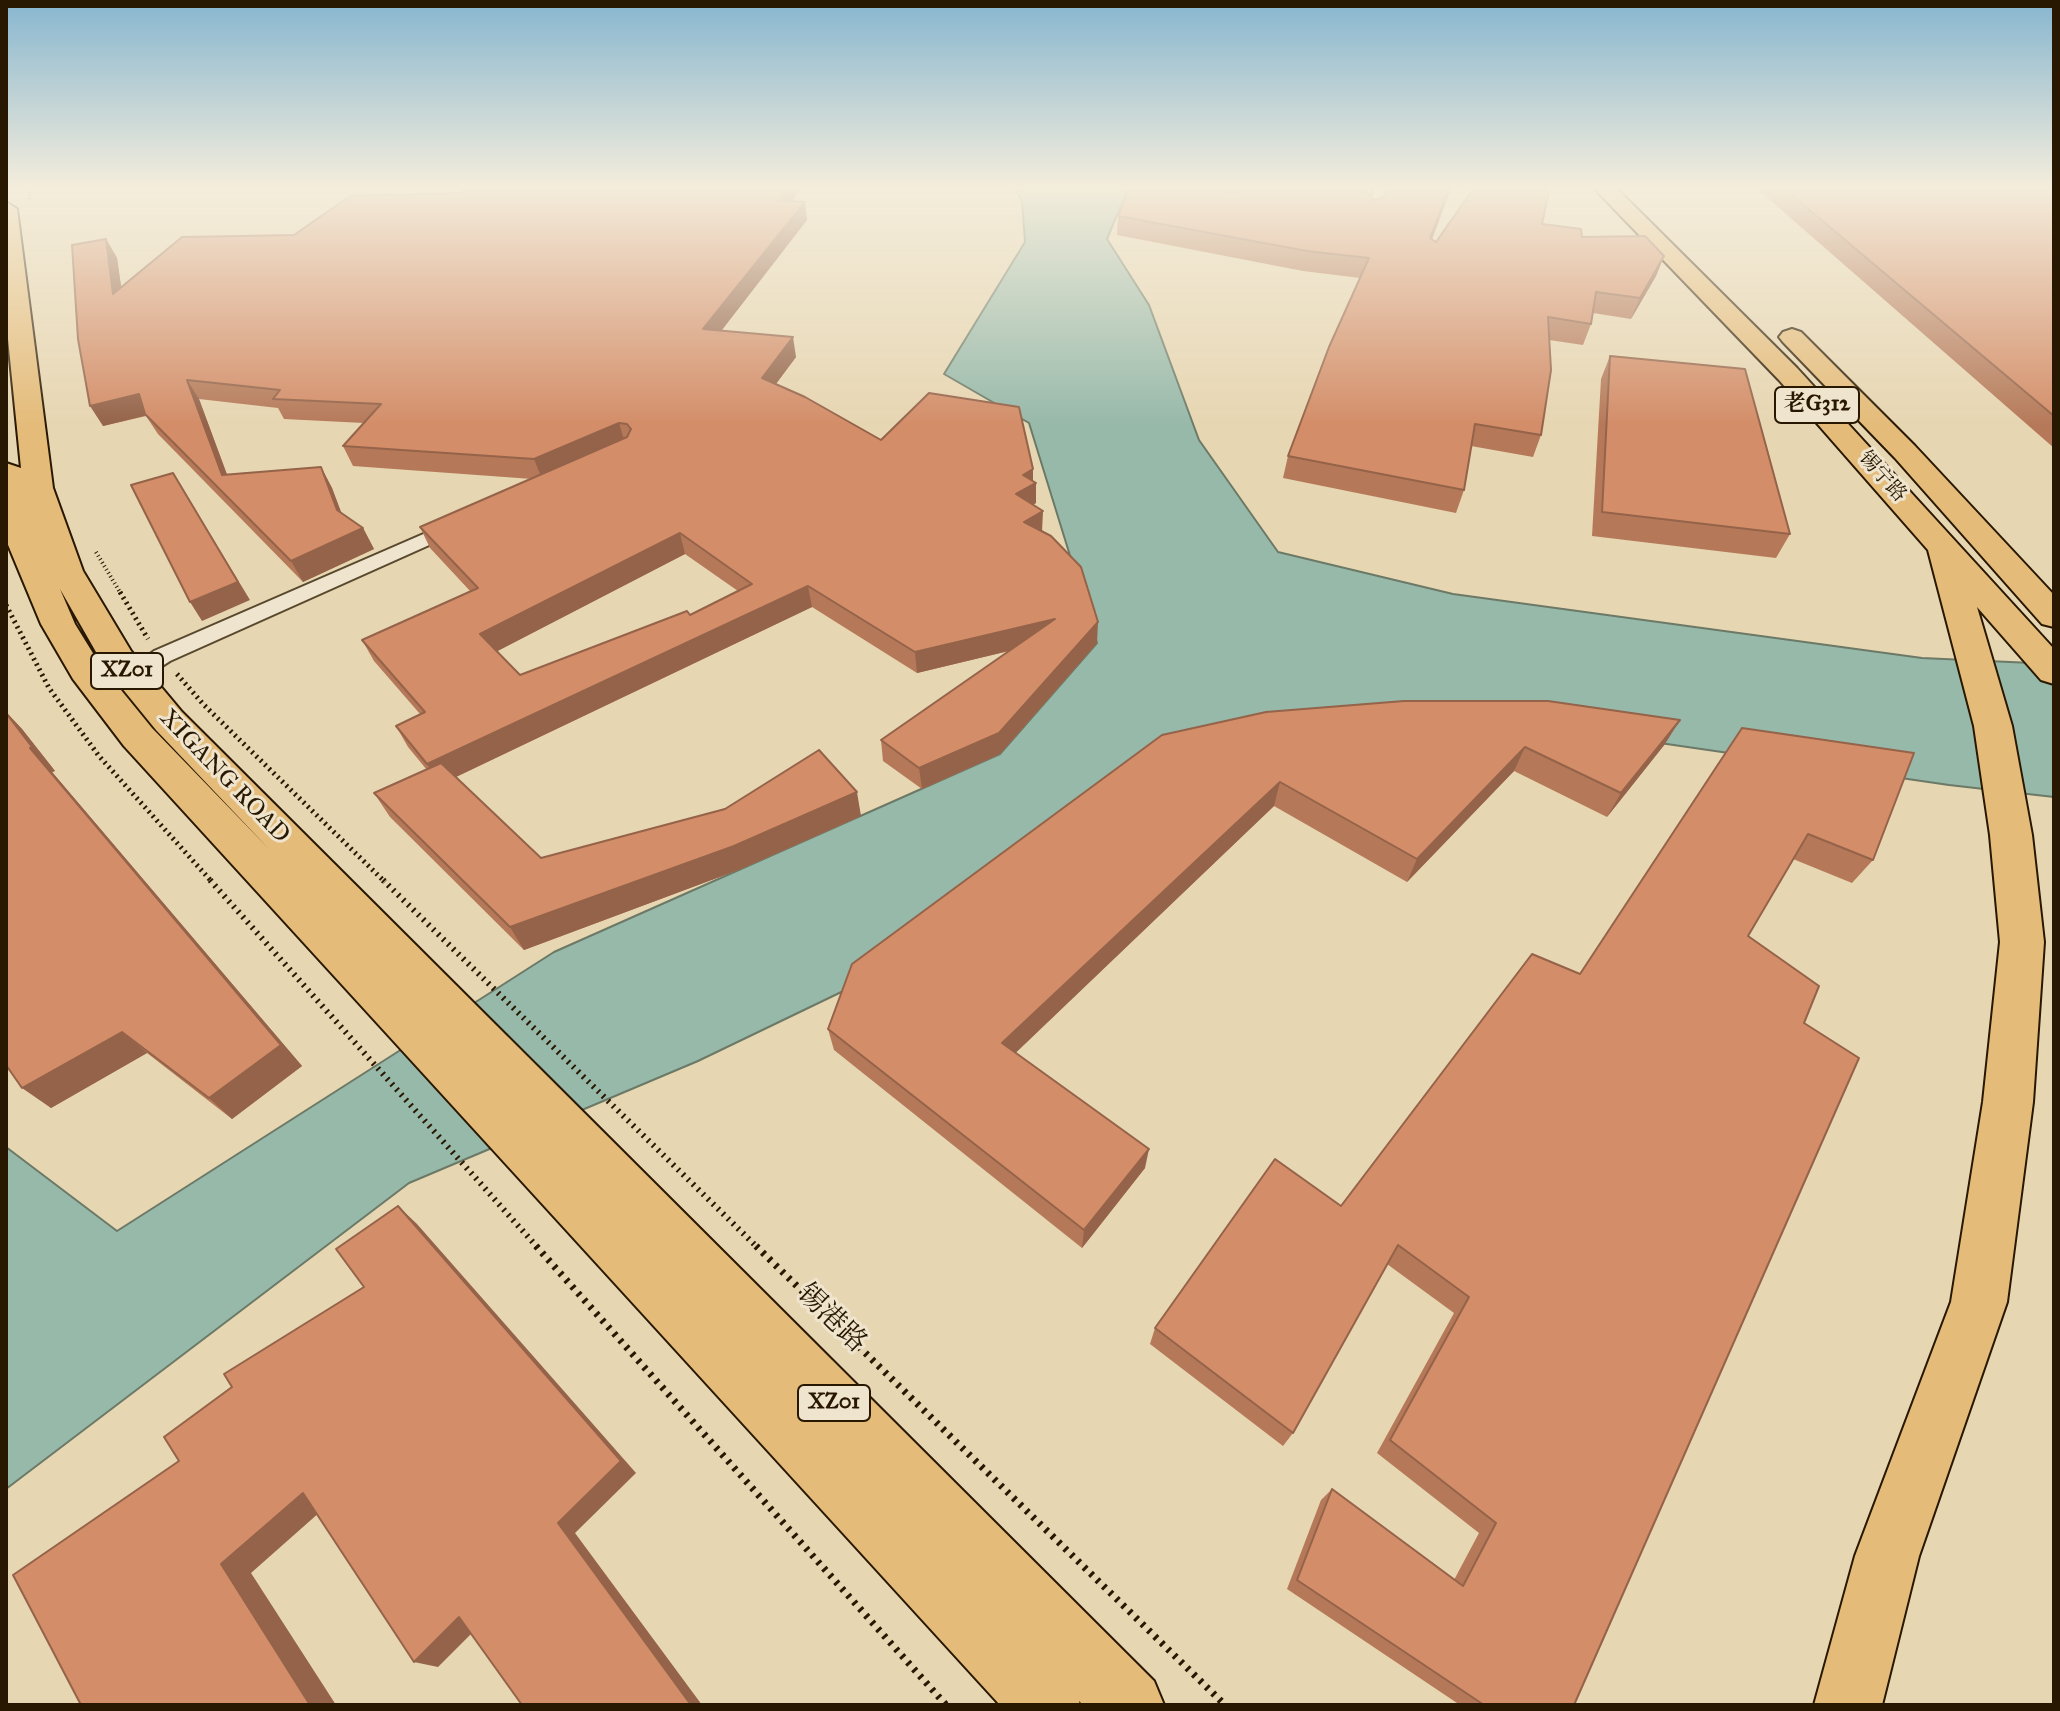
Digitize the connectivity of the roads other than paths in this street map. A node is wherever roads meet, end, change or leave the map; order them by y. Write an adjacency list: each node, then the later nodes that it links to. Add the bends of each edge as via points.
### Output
1 (12, 266): 14 (main road, XIGANG ROAD / XZ01, via 42,503 66,571)
2 (1681, 266): 9 (main road, 锡宁路 / 老G312, via 1788,374)
3 (1718, 266): 4 (main road)
4 (1735, 282)
5 (1777, 322): 10 (main road, 锡宁路 / 老G312)
6 (6, 458): 8 (main road, XIGANG ROAD / XZ01)
7 (481, 515): 14 (street, via 162,656)
8 (12, 526): 15 (main road, XIGANG ROAD / XZ01, via 86,671 138,737)
9 (1942, 544): 13 (main road, 锡宁路 / 老G312); 19 (main road, via 1993,726 2022,942 2008,1102 1979,1302 1887,1556)
10 (1993, 549): 11 (main road); 12 (main road, 锡宁路 / 老G312)
11 (2054, 599)
12 (2054, 616)
13 (2054, 672)
14 (131, 676): 15 (main road, XIGANG ROAD / XZ01)
15 (443, 1031): 16 (main road, XZ01)
16 (517, 1111): 17 (main road, XZ01); 18 (main road, XZ01)
17 (1046, 1705)
18 (1130, 1705)
19 (1848, 1705)

